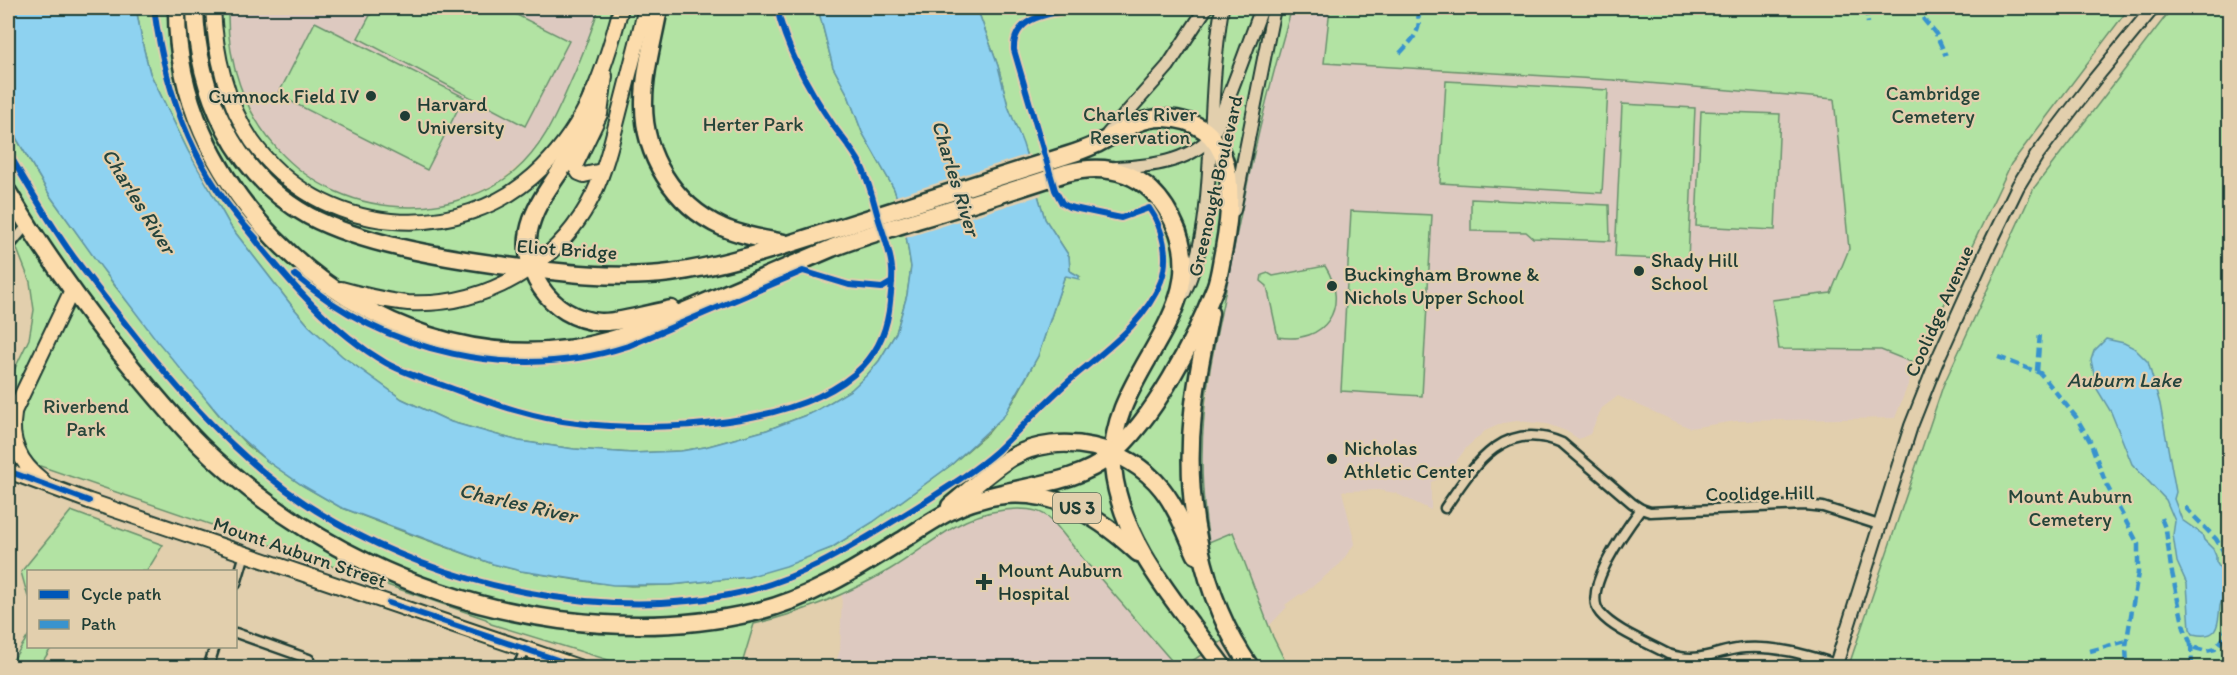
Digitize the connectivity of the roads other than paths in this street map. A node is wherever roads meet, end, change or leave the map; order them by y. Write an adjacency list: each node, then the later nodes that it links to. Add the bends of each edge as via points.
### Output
1 (177, 8): 26 (highway, Eliot Bridge, via 186,90 213,156 270,232)
2 (195, 8): 25 (highway, Eliot Bridge, via 201,61 219,116 248,165 281,197 317,220 355,234 451,257)
3 (213, 8): 13 (main road, via 224,77 253,141 271,163 304,191 359,216 425,222 463,215 495,201 546,164)
4 (621, 8): 12 (main road)
5 (646, 8): 18 (main road)
6 (659, 8): 23 (highway, via 644,108 648,137 661,171 680,197 707,219 741,233)
7 (1206, 8): 15 (main road, via 1168,66)
8 (1222, 8): 14 (main road, Greenough Boulevard)
9 (1262, 8): 14 (main road, Greenough Boulevard)
10 (1274, 8): 22 (main road, Greenough Boulevard, via 1241,180)
11 (2153, 8): 40 (main road, Coolidge Avenue, via 2027,170 1932,372)
12 (606, 65): 13 (main road); 18 (main road, via 602,108 575,164 584,175)
13 (593, 94): 25 (highway, via 574,146 531,223 527,242)
14 (1210, 137): 15 (highway, via 1189,123 1158,118 1134,124); 17 (main road, Greenough Boulevard, via 1165,163); 22 (highway, via 1221,151 1228,173 1230,203); 30 (main road, Greenough Boulevard, via 1208,198 1199,252)
15 (1100, 142): 16 (highway)
16 (1064, 165): 17 (highway, Eliot Bridge); 21 (highway, Eliot Bridge)
17 (1106, 169): 30 (highway, via 1149,188 1175,226 1184,257 1184,275 1179,300)
18 (602, 171): 25 (main road, via 574,226 552,253)
19 (8, 192): 20 (highway, US 3)
20 (28, 225): 24 (street); 28 (highway, US 3)
21 (869, 227): 23 (highway, Eliot Bridge); 29 (highway, Eliot Bridge, via 830,249)
22 (1225, 240): 27 (highway, Greenough Boulevard)
23 (788, 244): 25 (highway, Eliot Bridge, via 670,273)
24 (8, 248)
25 (531, 269): 26 (main road, via 479,293 436,302 389,301); 29 (highway, via 540,288 555,304 571,315 592,321 612,322)
26 (327, 285): 29 (highway, Eliot Bridge, via 371,312 417,332 503,351 548,351 597,343)
27 (1216, 286): 33 (highway, Greenough Boulevard, via 1166,386 1136,429); 44 (highway, via 1195,391 1191,458 1194,506)
28 (72, 290): 31 (main road); 39 (highway, US 3, via 183,427 256,494 305,529 358,558 469,602 528,615 596,623 666,624 726,618 805,596)
29 (705, 303)
30 (1169, 320): 33 (highway, via 1125,400 1116,425)
31 (17, 404): 32 (main road); 35 (main road, via 12,428 18,454)
32 (8, 424)
33 (1113, 453): 36 (highway, Greenough Boulevard, via 1073,475); 39 (highway, US 3, via 1068,443 1020,453); 42 (highway, via 1124,515); 44 (highway, US 3, via 1141,468 1163,490)
34 (8, 471): 35 (main road, Mount Auburn Street)
35 (54, 488): 41 (main road, Mount Auburn Street)
36 (977, 500): 39 (highway, US 3); 42 (highway, US 3, via 1024,496 1075,507 1115,532)
37 (1445, 508): 38 (street, via 1488,453 1504,441 1531,436 1562,443)
38 (1641, 509): 40 (street, Coolidge Hill, via 1658,513 1805,505); 49 (street, via 1597,584 1594,601 1613,624)
39 (928, 524)
40 (1879, 525): 50 (main road, Coolidge Avenue)
41 (245, 554): 43 (street); 47 (main road, Mount Auburn Street)
42 (1154, 572): 54 (highway, US 3)
43 (237, 581)
44 (1211, 588): 55 (highway, US 3, via 1226,626)
45 (237, 633): 48 (street)
46 (214, 648): 51 (street)
47 (525, 648): 52 (street); 53 (main road, Mount Auburn Street)
48 (309, 659)
49 (1689, 663): 50 (street, via 1742,648 1772,648)
50 (1836, 666)
51 (208, 668)
52 (518, 668)
53 (581, 668)
54 (1224, 668)
55 (1251, 668)

